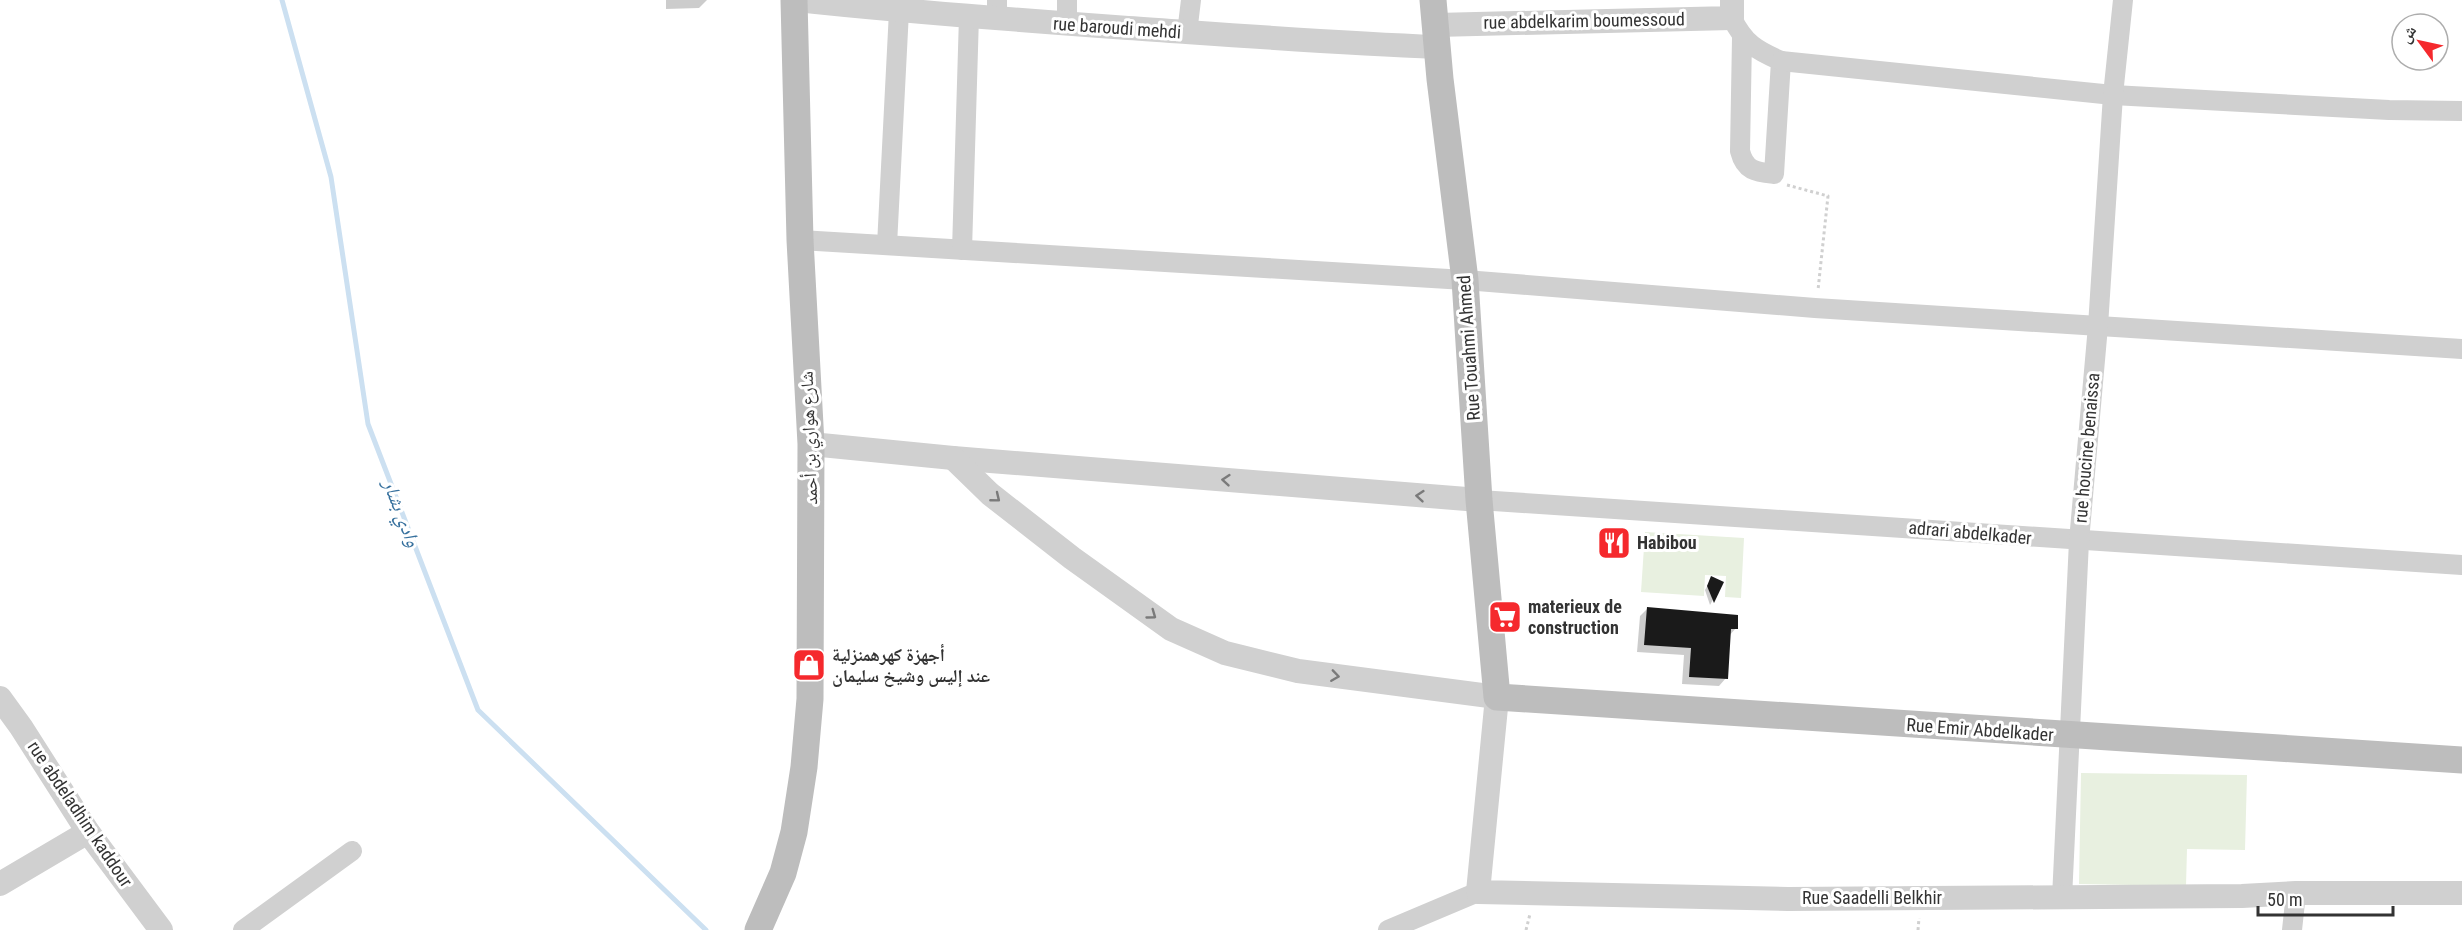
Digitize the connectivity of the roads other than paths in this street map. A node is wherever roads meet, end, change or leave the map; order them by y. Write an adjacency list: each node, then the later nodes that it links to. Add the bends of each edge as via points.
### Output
1 (795, 0): 7 (street, rue baroudi mehdi); 16 (main road, شارع هواري بن أحمد)
2 (1067, 0): 11 (street)
3 (1191, 0): 12 (street)
4 (2123, 0): 14 (street, rue houcine benaissa)
5 (926, 7): 7 (street, rue baroudi mehdi); 8 (street, rue baroudi mehdi)
6 (997, 9): 8 (street, rue baroudi mehdi); 11 (street, rue baroudi mehdi)
7 (900, 11): 17 (street)
8 (969, 16): 18 (street)
9 (1735, 19): 10 (street, rue abdelkarim boumessoud); 13 (street, via 1767,55); 13 (street, via 1740,151 1752,171 1774,174)
10 (1435, 24): 12 (street, rue baroudi mehdi, via 1330,43); 19 (main road, Rue Touahmi Ahmed)
11 (1067, 25): 12 (street, rue baroudi mehdi)
12 (1187, 33)
13 (1781, 61): 14 (street)
14 (2113, 95): 15 (street); 20 (street, rue houcine benaissa)
15 (2462, 111)
16 (800, 240): 17 (street); 22 (main road, شارع هواري بن أحمد)
17 (887, 245): 18 (street)
18 (963, 250): 19 (street)
19 (1465, 280): 20 (street); 24 (main road, Rue Touahmi Ahmed)
20 (2098, 326): 21 (street); 25 (street, rue houcine benaissa)
21 (2462, 349)
22 (811, 444): 23 (street); 40 (main road, شارع هواري بن أحمد, via 810,699 804,767 783,873)
23 (953, 458): 24 (street, one-way to 23); 28 (street, one-way to 28, via 990,494 1171,629 1225,653 1298,671)
24 (1479, 500): 25 (street, adrari abdelkader); 28 (main road, Rue Touahmi Ahmed)
25 (2079, 542): 26 (street, adrari abdelkader); 29 (street, rue houcine benaissa)
26 (2462, 565)
27 (0, 698): 31 (street, rue abdeladhim kaddour)
28 (1497, 698): 29 (main road, Rue Emir Abdelkader); 34 (street)
29 (2070, 736): 30 (main road, Rue Emir Abdelkader); 37 (street, rue houcine benaissa)
30 (2462, 760)
31 (88, 832): 33 (street); 38 (street, rue abdeladhim kaddour)
32 (352, 851): 39 (street)
33 (0, 884)
34 (1478, 892): 37 (street, Rue Saadelli Belkhir); 41 (street)
35 (2296, 892): 36 (street, Rue Saadelli Belkhir); 37 (street, Rue Saadelli Belkhir); 42 (street)
36 (2462, 893)
37 (2062, 898)
38 (160, 930)
39 (243, 930)
40 (758, 930)
41 (1388, 930)
42 (2292, 930)

